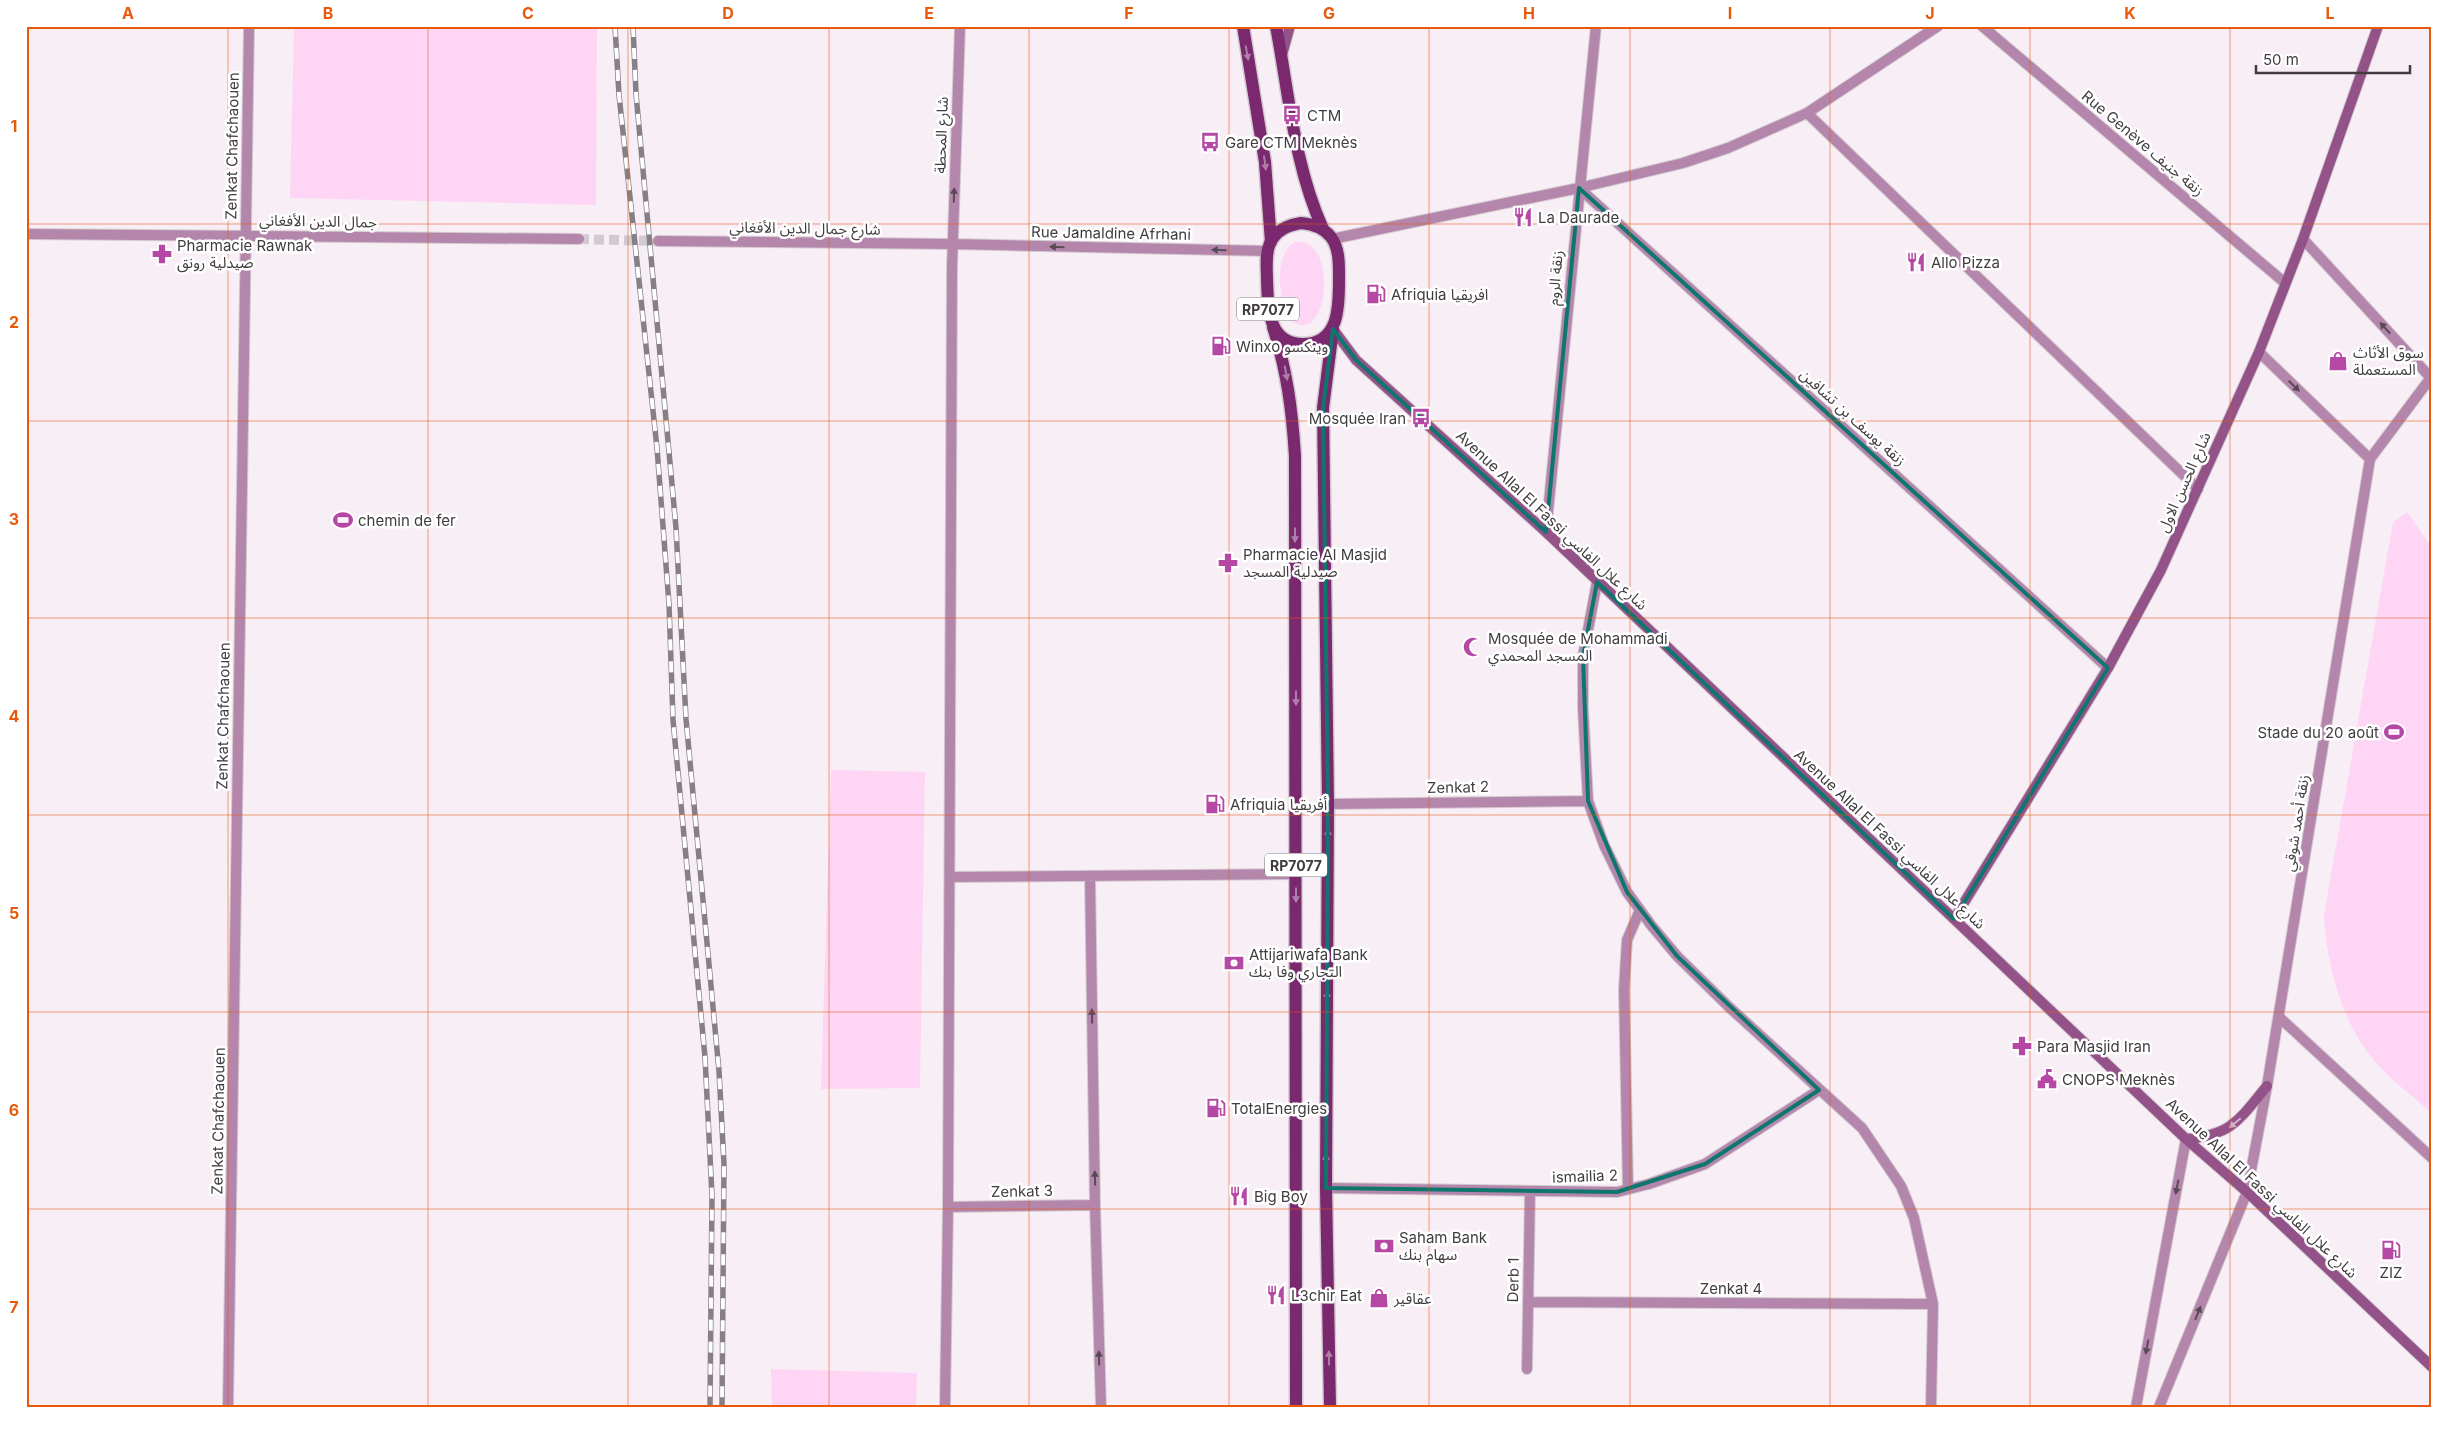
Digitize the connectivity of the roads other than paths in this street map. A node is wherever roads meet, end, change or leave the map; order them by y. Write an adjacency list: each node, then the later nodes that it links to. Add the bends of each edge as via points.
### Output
1 (249, 26): 15 (street, Zenkat Chafchaouen)
2 (960, 26): 20 (street, شارع المحطة, one-way to 2)
3 (1243, 26): 21 (main road, RP7077, one-way to 21, via 1265,162)
4 (1276, 26): 10 (main road, RP7077)
5 (1290, 26): 10 (street)
6 (1596, 26): 12 (street, زنقة الروم)
7 (1982, 26): 22 (street, Rue Genève زنقة جنيف)
8 (2378, 26): 18 (street, شارع الحسن الاول)
9 (1940, 27): 11 (street)
10 (1282, 56): 13 (main road, RP7077, via 1300,167)
11 (1807, 113): 12 (street, via 1728,148 1683,163); 28 (street)
12 (1578, 188): 17 (street); 29 (street, زنقة الروم); 31 (street, زنقة يوسف بن تشافين)
13 (1323, 229): 17 (main road, RP7077); 21 (main road, via 1312,224 1289,225 1278,232)
14 (26, 234): 15 (street, جمال الدين الأفغاني)
15 (246, 235): 16 (street, جمال الدين الأفغاني); 54 (street, Zenkat Chafchaouen)
16 (578, 239)
17 (1332, 239): 24 (main road, RP7077, via 1338,258 1339,307)
18 (2303, 239): 22 (street, شارع الحسن الاول); 26 (street, one-way to 18)
19 (658, 241): 20 (street, شارع جمال الدين الأفغاني)
20 (953, 244): 21 (street, Rue Jamaldine Afrhani, one-way to 20); 35 (street, شارع المحطة)
21 (1269, 247): 23 (main road, RP7077, via 1268,315)
22 (2285, 283): 25 (street, شارع الحسن الاول)
23 (1273, 327): 24 (main road, RP7077, via 1280,336 1303,344 1325,337); 34 (main road, RP7077, one-way to 34, via 1285,364 1291,400 1294,456)
24 (1333, 329): 29 (street, Avenue Allal El Fassi شارع علال الفاسي, via 1356,360); 33 (main road, RP7077, via 1323,408)
25 (2259, 352): 27 (street, one-way to 27); 28 (street, شارع الحسن الاول)
26 (2431, 376): 27 (street)
27 (2370, 459): 39 (street, زنقة أحمد شوقي)
28 (2198, 489): 31 (street, شارع الحسن الاول, via 2161,570)
29 (1546, 532): 30 (street, Avenue Allal El Fassi شارع علال الفاسي)
30 (1597, 582): 32 (street, via 1583,656); 38 (street, Avenue Allal El Fassi شارع علال الفاسي)
31 (2108, 668): 38 (street, شارع الحسن الاول)
32 (1588, 801): 33 (street, Zenkat 2); 37 (street, via 1604,845 1627,892)
33 (1328, 804): 44 (main road, RP7077, one-way to 33)
34 (1296, 874): 36 (street); 57 (main road, RP7077, one-way to 57)
35 (950, 877): 36 (street); 49 (street, شارع المحطة)
36 (1090, 877): 48 (street, one-way to 36)
37 (1640, 910): 41 (street, via 1677,956); 45 (street, via 1627,940 1624,989)
38 (1954, 919): 42 (street, Avenue Allal El Fassi شارع علال الفاسي)
39 (2279, 1017): 40 (street, زنقة أحمد شوقي); 43 (street)
40 (2267, 1086): 42 (street, one-way to 42, via 2232,1126 2210,1136); 47 (street, زنقة أحمد شوقي)
41 (1819, 1090): 45 (street, ismailia 2, via 1705,1164); 51 (street, via 1862,1128 1901,1186 1916,1226)
42 (2186, 1139): 47 (street, Avenue Allal El Fassi شارع علال الفاسي); 60 (street, one-way to 60)
43 (2432, 1158)
44 (1326, 1188): 46 (street, ismailia 2); 58 (main road, RP7077, one-way to 44)
45 (1628, 1189): 46 (street, ismailia 2, via 1617,1192)
46 (1530, 1192): 50 (street, Derb 1)
47 (2247, 1192): 52 (street, Avenue Allal El Fassi شارع علال الفاسي); 61 (street, زنقة أحمد شوقي, one-way to 47)
48 (1095, 1205): 49 (street, Zenkat 3); 56 (street, one-way to 48)
49 (948, 1207): 55 (street, شارع المحطة)
50 (1528, 1302): 51 (street, Zenkat 4); 53 (street, Derb 1)
51 (1933, 1304): 59 (street)
52 (2432, 1367)
53 (1526, 1369)
54 (228, 1407)
55 (945, 1407)
56 (1101, 1407)
57 (1296, 1407)
58 (1330, 1407)
59 (1931, 1407)
60 (2136, 1407)
61 (2159, 1407)

